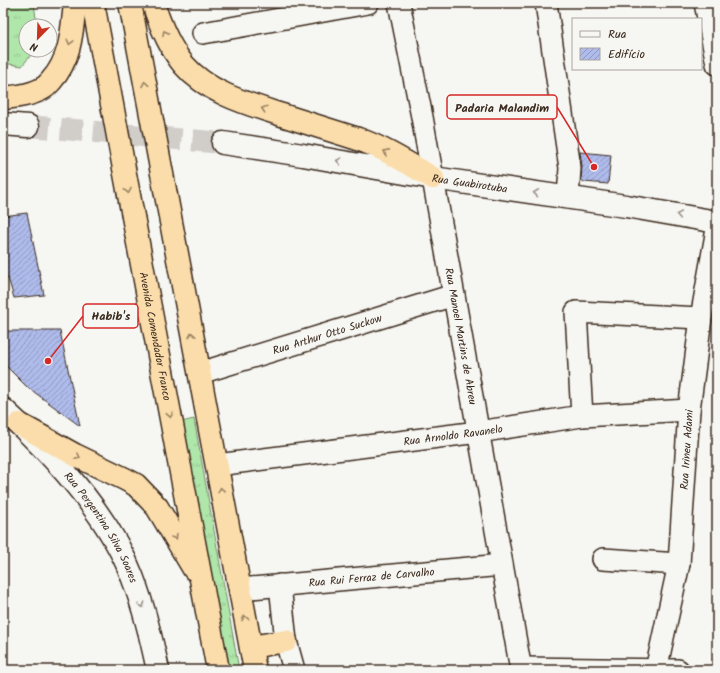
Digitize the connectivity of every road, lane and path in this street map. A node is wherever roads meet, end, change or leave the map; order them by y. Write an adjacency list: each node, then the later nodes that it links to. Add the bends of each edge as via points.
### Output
1 (75, 3): 11 (highway, one-way to 11, via 72,36 66,58 56,75 45,87 28,94)
2 (93, 3): 31 (highway, Avenida Comendador Franco, one-way to 31)
3 (130, 3): 21 (highway, one-way to 3)
4 (153, 3): 15 (highway, one-way to 4, via 360,140 259,107 214,89 184,65 172,48)
5 (368, 3): 9 (street)
6 (399, 3): 15 (street, Rua Manoel Martins de Abreu)
7 (546, 3): 16 (street, via 570,168)
8 (705, 3): 10 (street)
9 (203, 33)
10 (717, 64)
11 (3, 98)
12 (3, 124): 13 (main road)
13 (28, 126)
14 (224, 143): 15 (main road, Rua Guabirotuba, one-way to 14)
15 (433, 178): 16 (main road, Rua Guabirotuba, one-way to 15); 19 (street, Rua Manoel Martins de Abreu)
16 (568, 197): 17 (main road, Rua Guabirotuba, one-way to 16)
17 (717, 222)
18 (717, 229): 20 (street, Rua Irineu Adami)
19 (454, 295): 21 (street, Rua Arthur Otto Suckow); 26 (street, Rua Manoel Martins de Abreu)
20 (701, 318): 23 (street, Rua Irineu Adami); 24 (street, via 576,312)
21 (200, 373): 27 (highway)
22 (3, 409): 25 (main road, Rua Pergentina Silva Soares)
23 (689, 410): 24 (street, Rua Arnoldo Ravanelo); 29 (street, Rua Irineu Adami)
24 (582, 416): 26 (street, Rua Arnoldo Ravanelo)
25 (19, 424): 31 (highway, one-way to 31, via 136,485 156,507); 38 (main road, Rua Pergentina Silva Soares, one-way to 38, via 82,493 121,551 143,607)
26 (478, 432): 27 (street, Rua Arnoldo Ravanelo); 30 (street, Rua Manoel Martins de Abreu)
27 (217, 465): 33 (highway, one-way to 27)
28 (603, 559): 29 (street)
29 (679, 564): 37 (street, Rua Irineu Adami)
30 (502, 565): 32 (street, Rua Rui Ferraz de Carvalho); 36 (street, Rua Manoel Martins de Abreu)
31 (202, 581): 39 (highway, Avenida Comendador Franco)
32 (280, 585): 33 (street, Rua Rui Ferraz de Carvalho); 34 (street)
33 (240, 589): 35 (highway, one-way to 33)
34 (286, 641): 35 (highway); 41 (street)
35 (251, 647): 40 (highway)
36 (521, 669): 37 (street)
37 (656, 669): 42 (street)
38 (158, 670)
39 (218, 670)
40 (255, 670)
41 (294, 670)
42 (678, 670)

